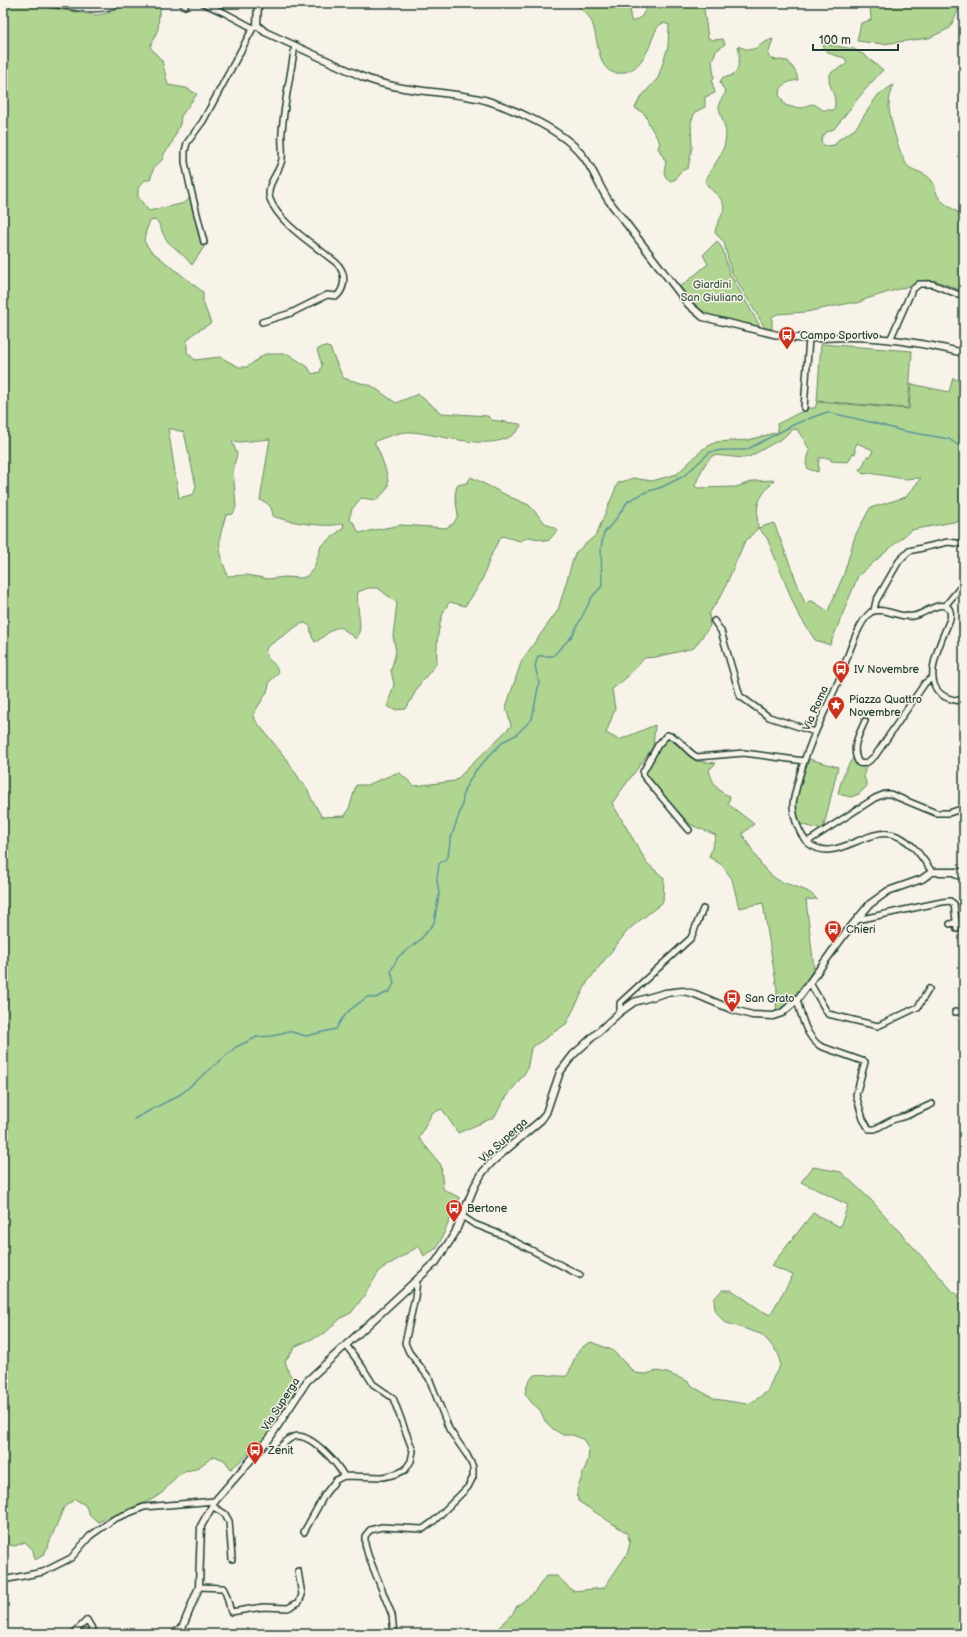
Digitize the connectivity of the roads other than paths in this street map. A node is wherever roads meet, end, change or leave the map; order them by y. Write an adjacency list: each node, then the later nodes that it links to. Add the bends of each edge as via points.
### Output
1 (50, 3): 5 (street)
2 (118, 3): 5 (street, via 110,7 88,8)
3 (203, 3): 6 (street)
4 (258, 3): 6 (street)
5 (71, 5)
6 (255, 27): 7 (street); 8 (street, via 203,121 189,139 185,151 185,162)
7 (295, 45): 10 (street, via 282,133 282,158 269,188 270,198 294,230 339,265 344,274 344,282 337,296 327,295 291,313); 11 (street, via 375,82 484,100 551,129 583,156 606,197 690,308 703,317 792,338)
8 (204, 242)
9 (958, 294): 12 (street, via 932,284 919,284 912,290)
10 (262, 322)
11 (809, 338): 12 (street); 14 (street)
12 (890, 340): 13 (street)
13 (964, 353)
14 (804, 408)
15 (964, 544): 18 (street, Via Roma, via 948,542 909,551 899,561 876,601)
16 (964, 583): 17 (street)
17 (945, 606): 18 (street, via 932,608 912,617); 20 (street, via 949,609 950,619 937,651)
18 (874, 610): 23 (street, Via Roma, via 867,615 861,625)
19 (714, 621): 23 (street, via 721,631 740,696 769,717)
20 (932, 678): 21 (street, via 936,689 944,696); 22 (street, via 925,683 875,756 866,763 859,763 854,750)
21 (964, 701)
22 (865, 721)
23 (815, 732): 24 (street, Via Roma)
24 (804, 761): 26 (street, via 744,753 697,757 677,739 667,735 658,745 643,775); 27 (street, Via Roma, via 794,796 793,811)
25 (964, 808): 27 (street, via 949,813 936,813 885,794)
26 (689, 830)
27 (807, 842): 28 (street, via 828,850 876,834 892,834 911,844)
28 (932, 872): 29 (street); 33 (street, Via Superga, via 922,879 888,891 870,904)
29 (954, 872): 30 (street); 31 (street)
30 (964, 872)
31 (964, 877)
32 (702, 909): 41 (street, via 691,938 620,1003)
33 (857, 920): 34 (street, via 950,901 954,904); 37 (street, Via Superga)
34 (956, 922): 35 (street); 36 (street)
35 (950, 924)
36 (957, 929)
37 (810, 983): 38 (street, via 828,1014 878,1026 918,1007); 39 (street, Via Superga)
38 (929, 989)
39 (797, 1000): 41 (street, Via Superga, via 782,1013 758,1016 731,1009 683,990 647,997); 43 (street, via 811,1038 820,1046 865,1062 856,1095 863,1119 869,1129 875,1129)
40 (964, 1011): 42 (street)
41 (620, 1012): 44 (street, Via Superga, via 573,1055 560,1072 546,1113 483,1172)
42 (955, 1012)
43 (932, 1104)
44 (462, 1216): 45 (street); 46 (street, Via Superga, via 456,1233 436,1262)
45 (580, 1275)
46 (417, 1280): 47 (street, Via Superga); 59 (street, via 405,1343 428,1378 449,1429 467,1455 473,1476 468,1487 423,1529 382,1527 370,1530 365,1536 364,1544 391,1610)
47 (346, 1345): 49 (street, via 373,1384 393,1398 413,1451 411,1461 405,1470 396,1474 383,1477); 50 (street, Via Superga, via 307,1381 269,1439)
48 (278, 1450): 49 (street, via 291,1438 299,1436 326,1453 339,1466)
49 (344, 1476): 51 (street, via 336,1480 325,1494)
50 (213, 1503): 52 (street, via 229,1521); 54 (street, via 144,1507 114,1519 90,1536 72,1558 44,1572); 55 (street, Via Superga, via 201,1526)
51 (304, 1532)
52 (232, 1559)
53 (298, 1571): 55 (street, via 302,1595 299,1602 288,1608 263,1607 232,1612 223,1588)
54 (3, 1580)
55 (199, 1587): 58 (street, Via Superga, via 183,1626)
56 (73, 1634): 57 (street, via 87,1620)
57 (95, 1634)
58 (174, 1634)
59 (394, 1634)

